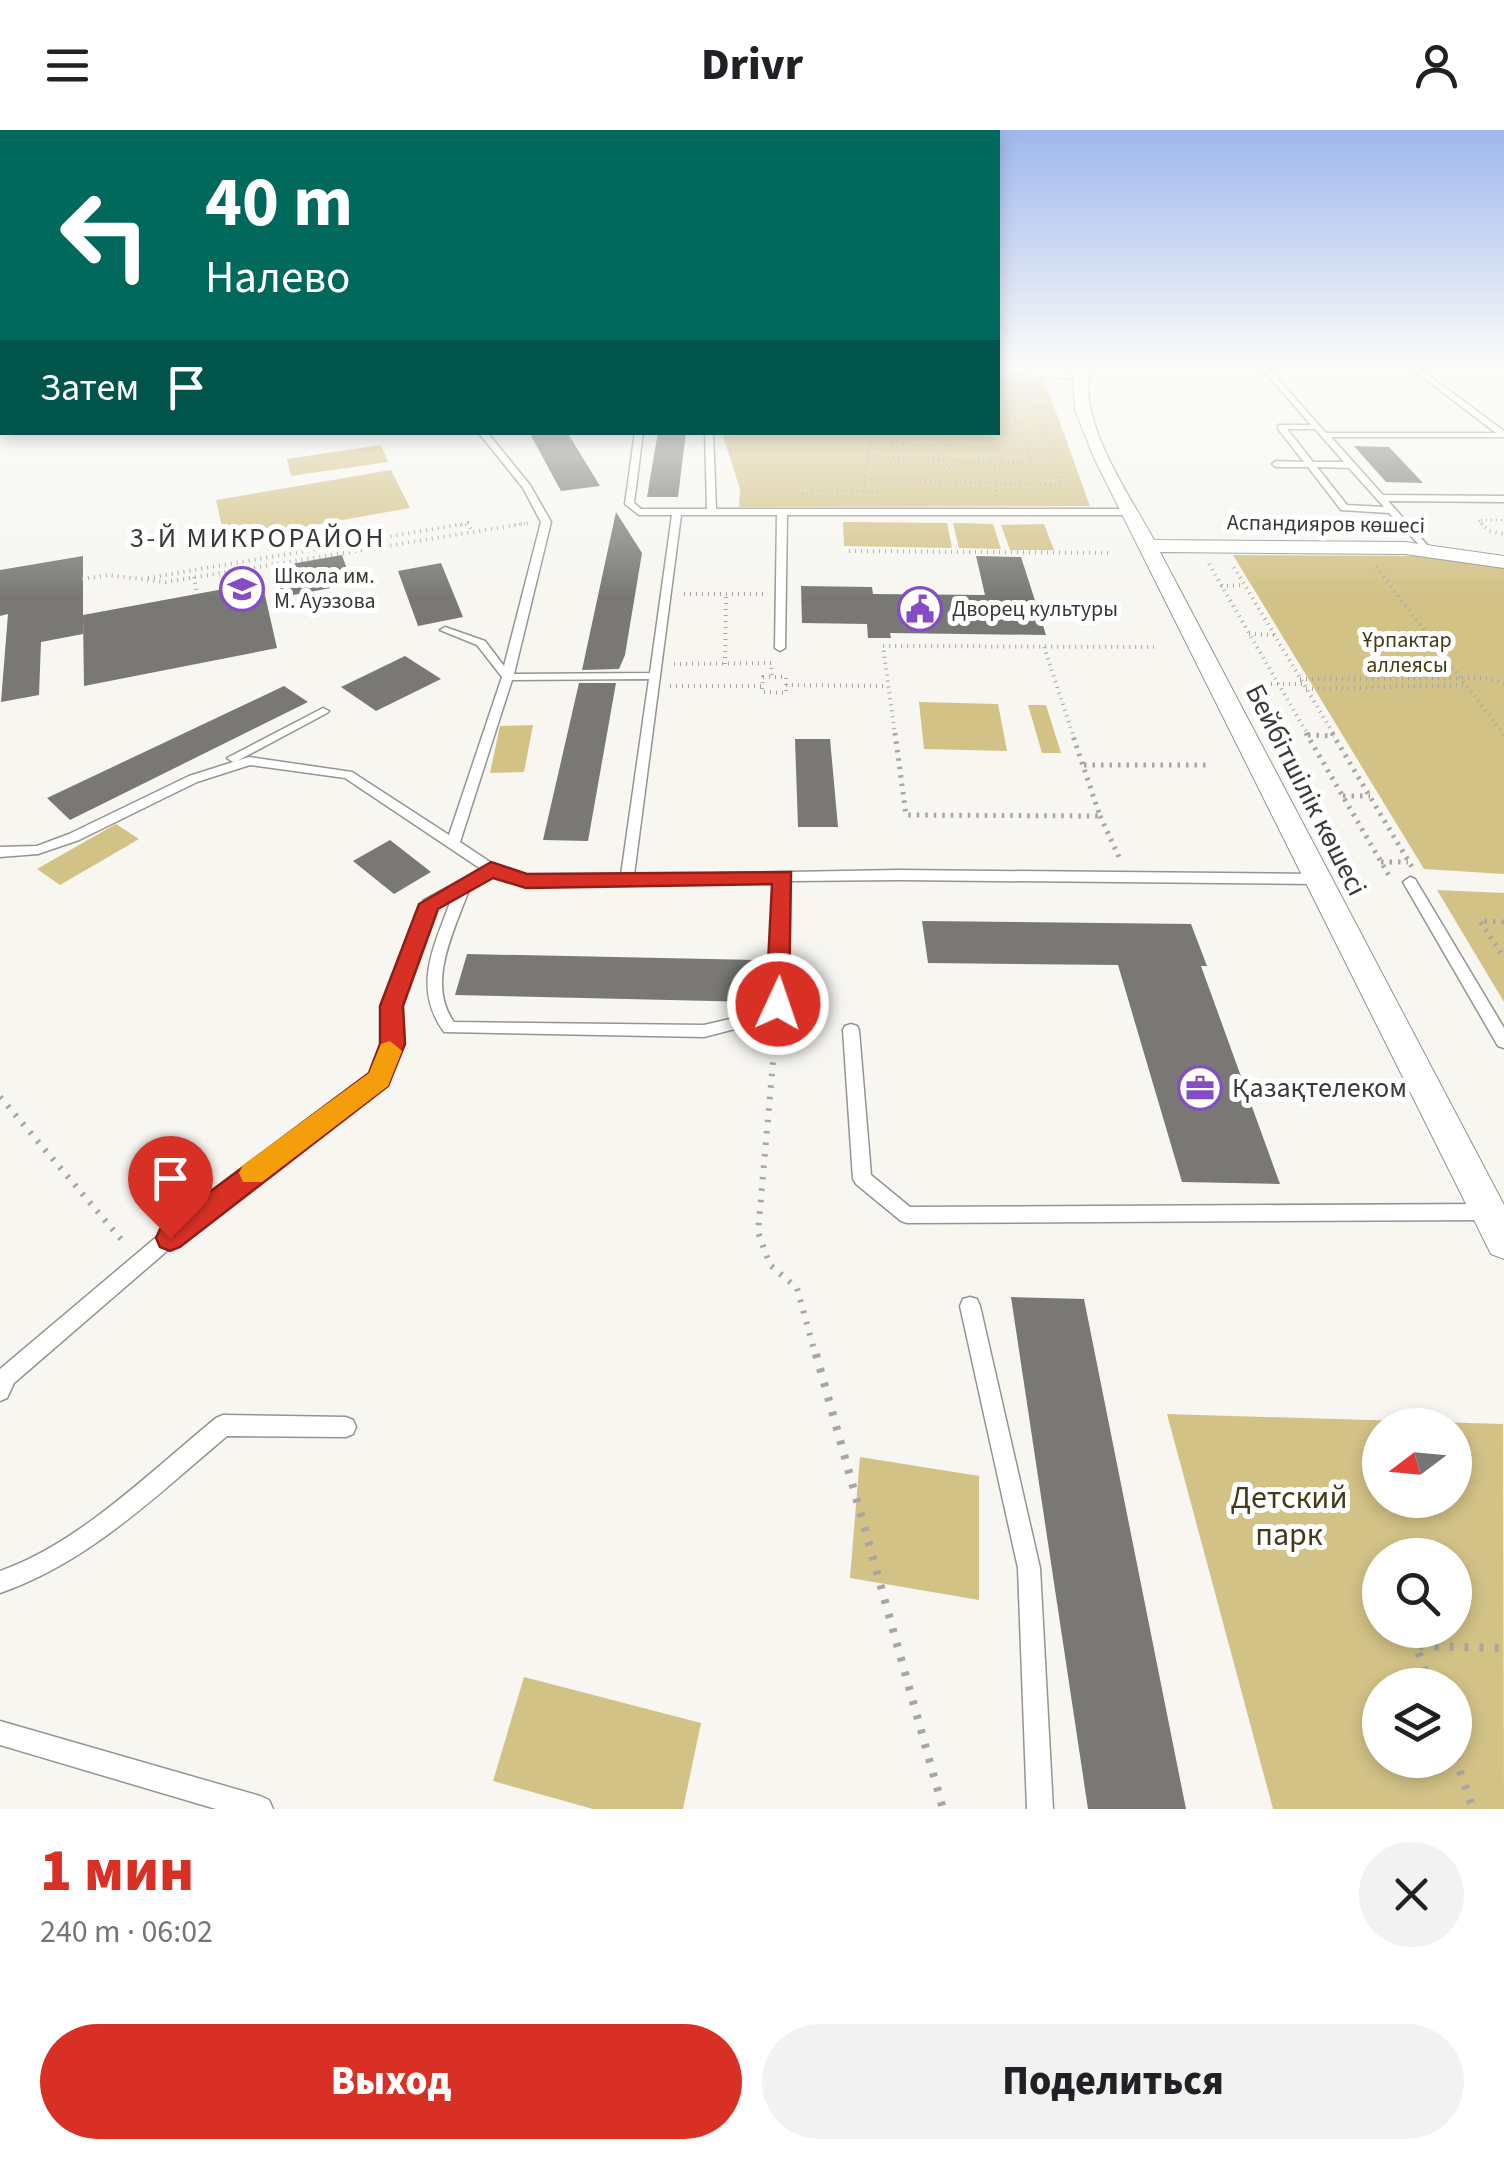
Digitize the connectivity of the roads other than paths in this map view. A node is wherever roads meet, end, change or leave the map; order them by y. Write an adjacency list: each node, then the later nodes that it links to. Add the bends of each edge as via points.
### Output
1 (489, 440): 23 (lane, via 546,522)
2 (638, 440): 15 (lane, via 629,504 639,512)
3 (708, 440): 16 (lane)
4 (1097, 440): 14 (street, Бейбітшілік көшесі)
5 (1291, 440): 8 (lane)
6 (1328, 440): 9 (lane)
7 (1276, 464): 8 (lane)
8 (1310, 464): 9 (lane); 12 (lane, via 1344,508)
9 (1351, 466): 10 (lane)
10 (1380, 498): 11 (lane); 12 (lane)
11 (1504, 499)
12 (1390, 510): 18 (lane)
13 (782, 512): 14 (lane); 16 (lane); 21 (lane)
14 (1129, 512): 17 (street, Бейбітшілік көшесі)
15 (677, 513): 16 (lane); 22 (lane)
16 (712, 513)
17 (1147, 546): 18 (street, Аспандияров көшесі); 31 (street, Бейбітшілік көшесі)
18 (1427, 550): 19 (street, Аспандияров көшесі)
19 (1504, 562)
20 (445, 630): 23 (lane, via 481,643)
21 (780, 648)
22 (655, 675): 23 (lane); 32 (lane)
23 (508, 677): 26 (lane)
24 (323, 712): 25 (lane)
25 (193, 779): 26 (lane, via 250,760 348,775); 27 (lane, via 74,837 38,850)
26 (453, 844): 28 (lane)
27 (0, 852)
28 (491, 870): 32 (lane, via 526,881); 33 (lane)
29 (783, 877): 31 (lane); 32 (lane); 33 (lane, via 778,1004 704,1031 450,1028 435,1014 432,992)
30 (1412, 877): 35 (lane)
31 (1317, 879): 36 (street, Бейбітшілік көшесі)
32 (627, 880)
33 (464, 883): 39 (lane, via 429,904 418,928 392,1006 392,1044 380,1079 198,1214 7,1376)
34 (851, 1030): 36 (lane, via 862,1179 907,1214)
35 (1504, 1042)
36 (1489, 1212): 37 (street, Бейбітшілік көшесі)
37 (1504, 1242)
38 (970, 1306): 44 (lane, via 1028,1568)
39 (0, 1391)
40 (346, 1427): 41 (lane, via 222,1425 24,1577)
41 (0, 1582)
42 (0, 1732): 43 (lane)
43 (260, 1809)
44 (1040, 1809)

